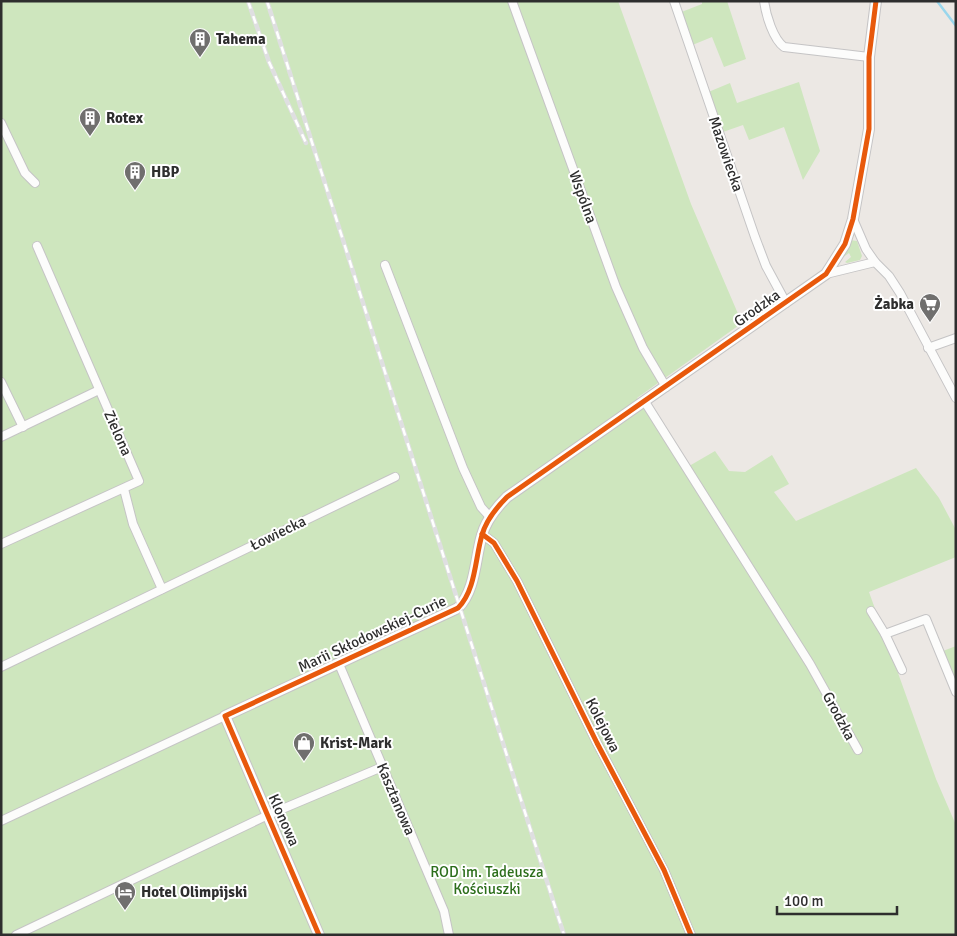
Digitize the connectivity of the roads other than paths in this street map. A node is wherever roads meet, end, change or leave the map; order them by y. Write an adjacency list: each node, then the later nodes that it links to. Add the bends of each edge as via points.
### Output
1 (512, 1): 17 (street, Wspólna, via 616,287 643,348)
2 (674, 1): 13 (street, Mazowiecka, via 755,237)
3 (764, 1): 5 (street, via 779,44 784,47)
4 (876, 1): 5 (street, Grodzka)
5 (869, 58): 8 (street, Grodzka, via 869,129)
6 (1, 124): 7 (street, via 25,173)
7 (35, 183)
8 (853, 220): 10 (street); 12 (street, Grodzka, via 841,252)
9 (37, 246): 18 (street, Zielona)
10 (875, 262): 12 (street); 15 (street, via 900,293)
11 (385, 265): 25 (street, via 463,468 481,507)
12 (826, 274): 13 (street, Grodzka)
13 (786, 303): 17 (street, Grodzka)
14 (956, 338): 15 (street)
15 (928, 348): 19 (street)
16 (1, 382): 21 (street)
17 (666, 387): 20 (street, Grodzka)
18 (99, 390): 21 (street); 24 (street, Zielona, via 139,481)
19 (956, 398)
20 (644, 402): 25 (street, Grodzka, via 507,497); 36 (street, Grodzka, via 810,664)
21 (22, 427): 22 (street)
22 (1, 437)
23 (396, 478): 28 (street, Łowiecka)
24 (124, 488): 27 (street, Zielona); 28 (street, via 132,524)
25 (490, 517): 26 (street, Grodzka)
26 (482, 534): 31 (street, Marii Skłodowskiej-Curie, via 465,602); 43 (street, Kolejowa, via 494,543 517,581 664,870)
27 (1, 544)
28 (162, 589): 32 (street, Łowiecka)
29 (871, 611): 30 (street)
30 (885, 634): 33 (street); 34 (street, via 926,619)
31 (339, 664): 35 (street, Marii Skłodowskiej-Curie); 37 (street, Kasztanowa)
32 (1, 667)
33 (902, 670)
34 (956, 692)
35 (225, 716): 38 (street, Klonowa); 39 (street, Marii Skłodowskiej-Curie)
36 (858, 750)
37 (382, 767): 38 (street); 42 (street, Kasztanowa, via 444,911)
38 (268, 815): 40 (street); 41 (street, Klonowa)
39 (1, 821)
40 (16, 935)
41 (319, 935)
42 (449, 935)
43 (691, 935)

